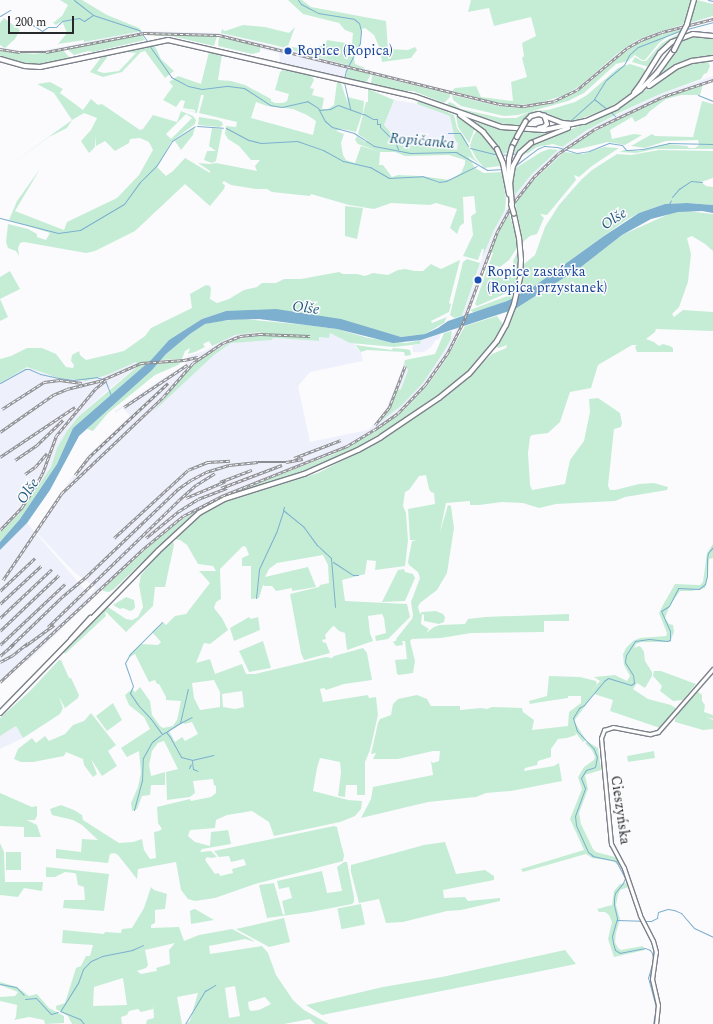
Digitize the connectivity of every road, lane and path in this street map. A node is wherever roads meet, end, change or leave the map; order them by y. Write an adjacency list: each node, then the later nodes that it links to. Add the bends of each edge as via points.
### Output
1 (694, 0): 5 (main road, bridge, via 687,24 674,50 649,82)
2 (713, 36): 5 (main road, via 693,34 672,42 660,54)
3 (0, 58): 6 (main road, via 25,66 40,67 164,40 416,97)
4 (713, 58): 5 (main road, via 692,61 676,67)
5 (628, 99): 8 (main road)
6 (453, 111): 9 (main road, via 496,126); 10 (main road, bridge, via 483,132 497,149 503,163)
7 (544, 115): 8 (main road, via 563,123); 9 (main road, via 547,119 546,126); 10 (main road, bridge, via 533,115 526,121 512,147 508,173)
8 (586, 121): 9 (main road, via 562,128); 10 (main road, bridge, via 532,143 520,153 513,166 510,184)
9 (531, 130)
10 (512, 205): 12 (main road, bridge, via 520,238 518,289 510,316 492,348 469,374 439,398 353,453 314,470 217,502 190,519)
11 (90, 617): 12 (street, via 75,632)
12 (66, 647): 14 (main road)
13 (713, 669): 15 (street, Cieszyńska, via 658,732 650,734 613,727 605,729 600,738 611,844 624,868 640,916 654,947 656,958 652,979 658,1005)
14 (0, 713)
15 (656, 1024)

